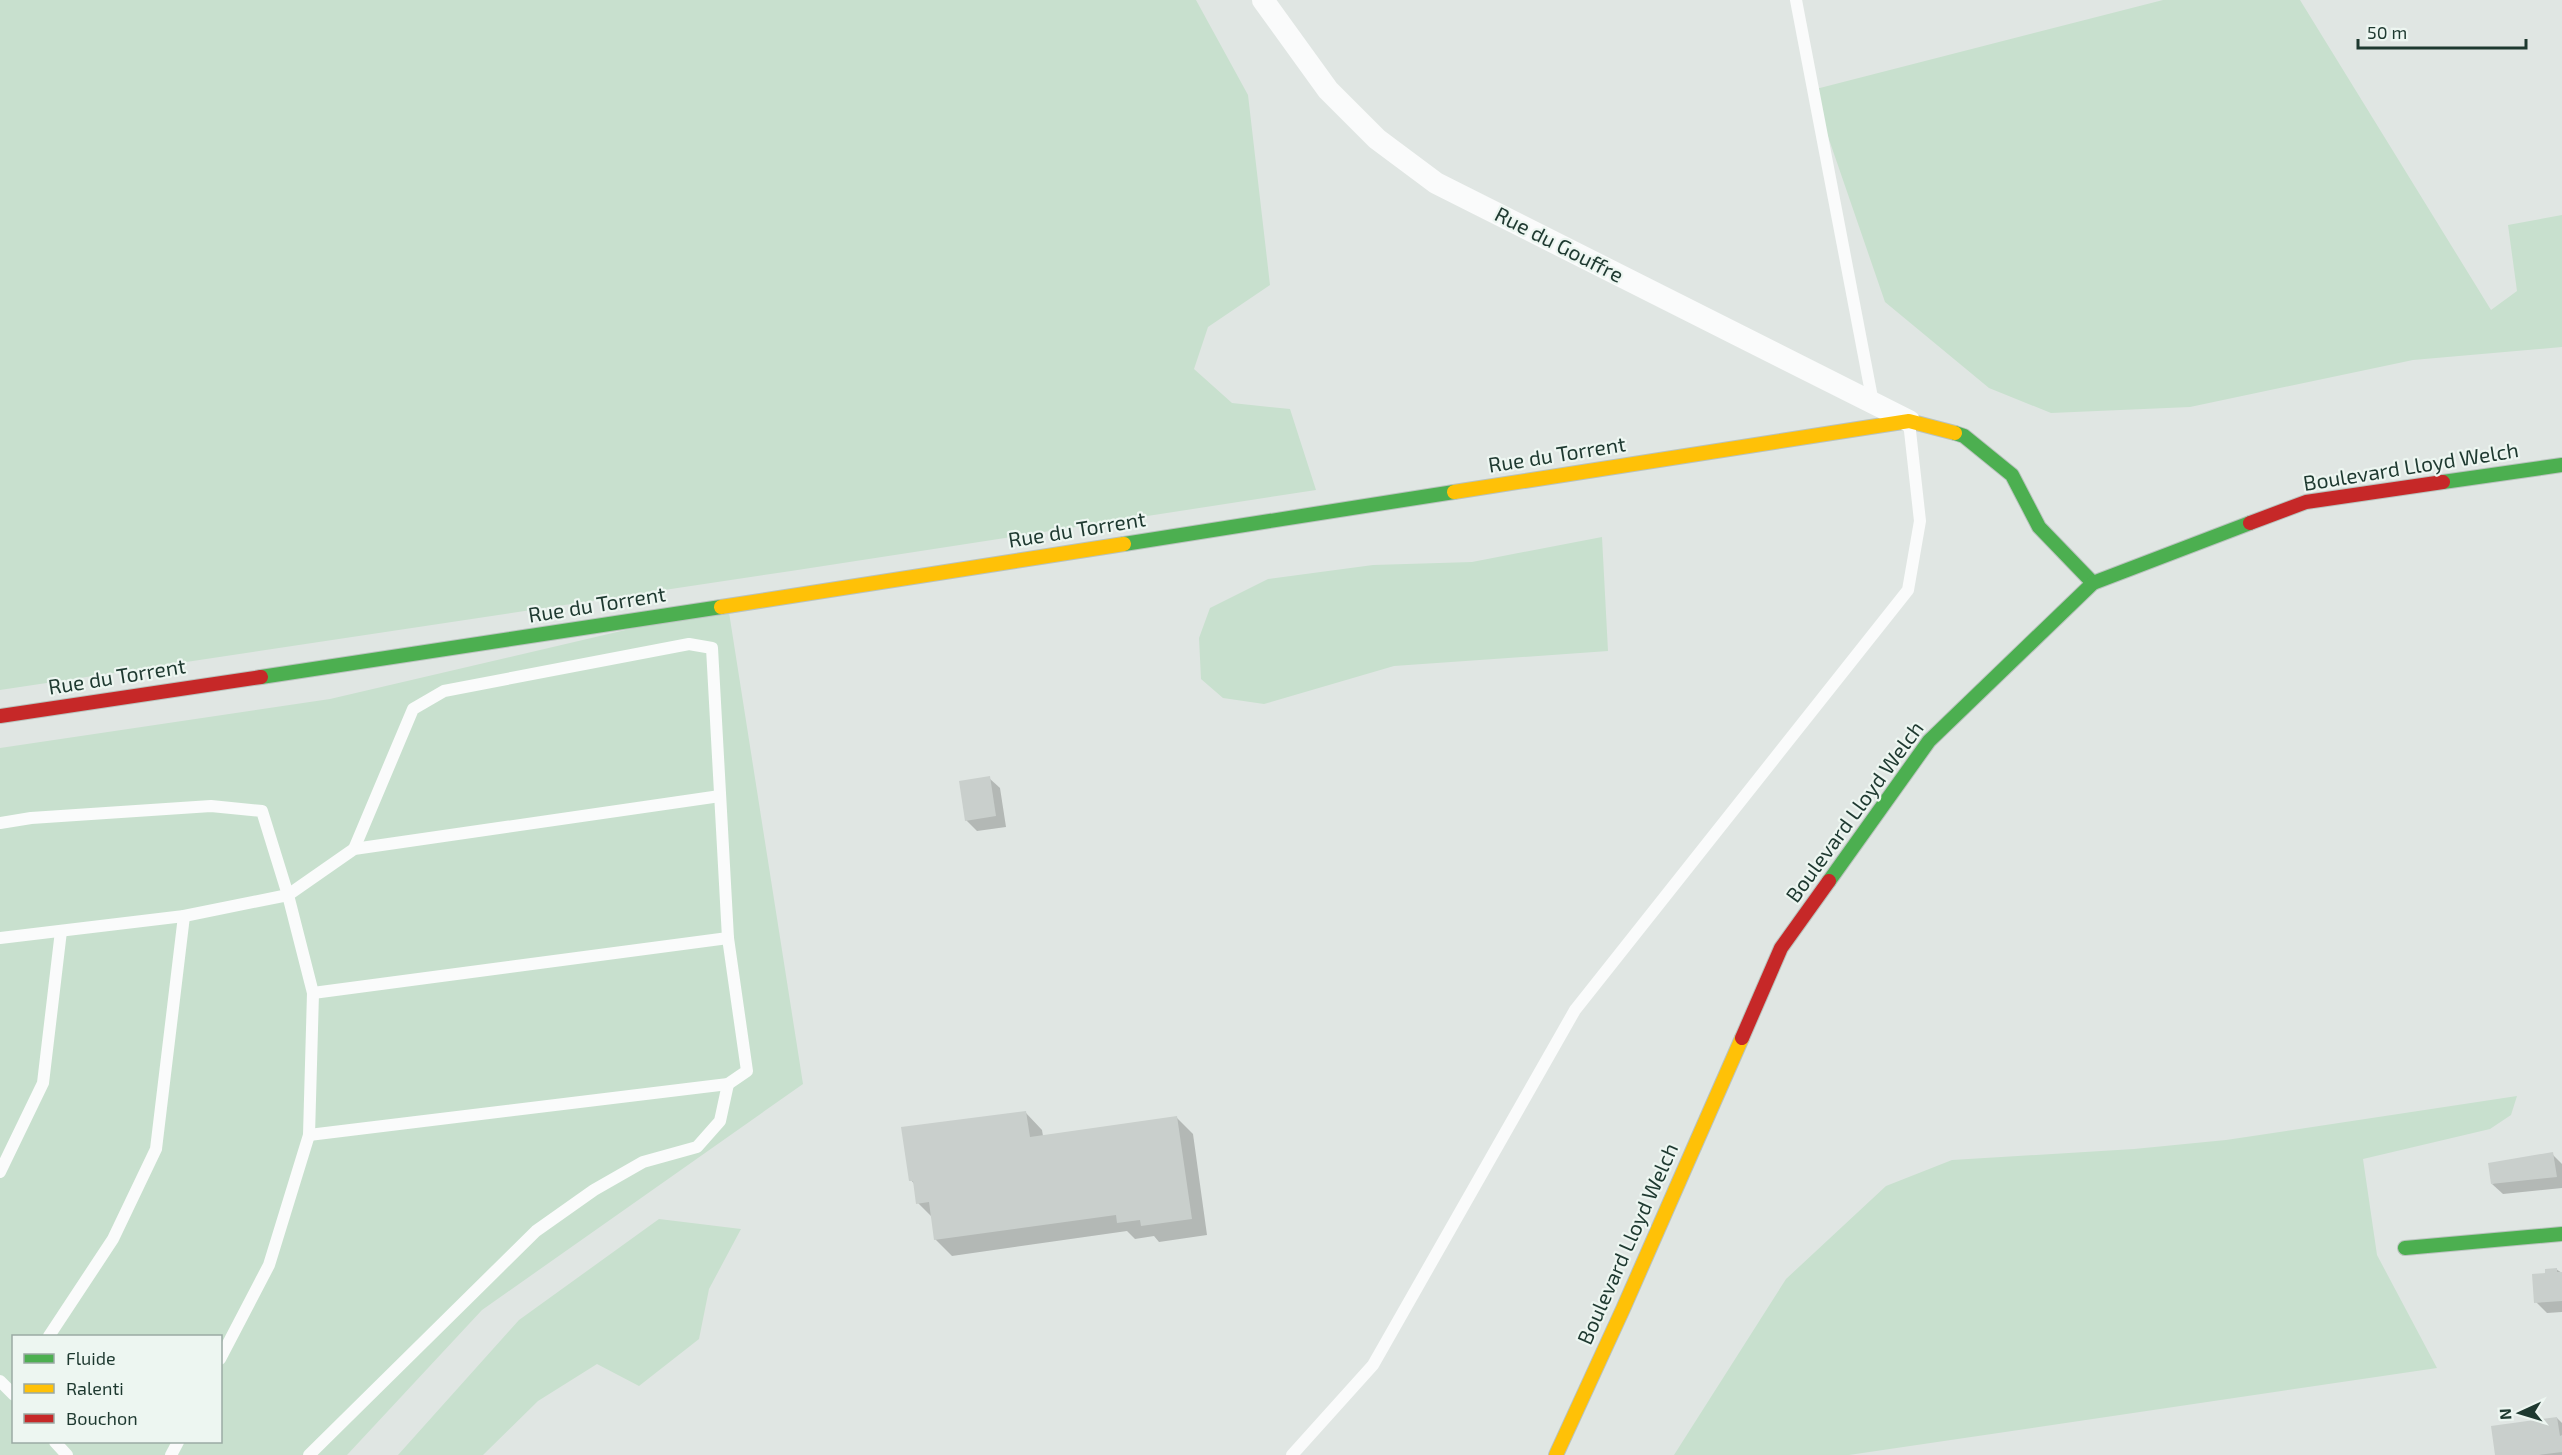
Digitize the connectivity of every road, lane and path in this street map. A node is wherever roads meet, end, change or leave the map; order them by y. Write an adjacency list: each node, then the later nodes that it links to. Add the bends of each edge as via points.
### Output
1 (1263, 0): 3 (street, Rue du Gouffre, via 1328,90 1377,139 1436,183)
2 (1796, 0): 3 (lane)
3 (1872, 403): 4 (street, Rue du Gouffre)
4 (1909, 421): 6 (street, Rue du Torrent, via 1964,436 2012,476 2039,528); 7 (street, Rue du Torrent); 29 (lane, via 1920,521 1908,590 1575,1010 1373,1365)
5 (2562, 465): 6 (street, Boulevard Lloyd Welch, via 2307,502)
6 (2093, 583): 30 (street, Boulevard Lloyd Welch, via 1929,741 1781,948)
7 (0, 716)
8 (720, 796): 10 (lane); 10 (lane, via 712,648 689,644 444,691 413,709); 15 (lane)
9 (0, 823): 11 (lane, via 212,806 262,811)
10 (354, 849): 11 (lane)
11 (288, 895): 12 (lane); 16 (lane)
12 (184, 916): 13 (lane); 22 (lane, via 156,1149 113,1239)
13 (61, 931): 14 (lane); 19 (lane, via 44,1083)
14 (0, 938)
15 (728, 938): 16 (lane); 17 (lane, via 747,1071)
16 (313, 993): 18 (lane)
17 (728, 1084): 18 (lane); 28 (lane, via 720,1121 697,1147 643,1162 594,1190 536,1231)
18 (309, 1135): 23 (lane, via 269,1265)
19 (0, 1172)
20 (2562, 1234): 21 (street)
21 (2405, 1248)
22 (50, 1335)
23 (222, 1355)
24 (0, 1381): 25 (lane)
25 (12, 1392)
26 (56, 1443): 27 (lane)
27 (67, 1455)
28 (309, 1455)
29 (1292, 1455)
30 (1556, 1455)

